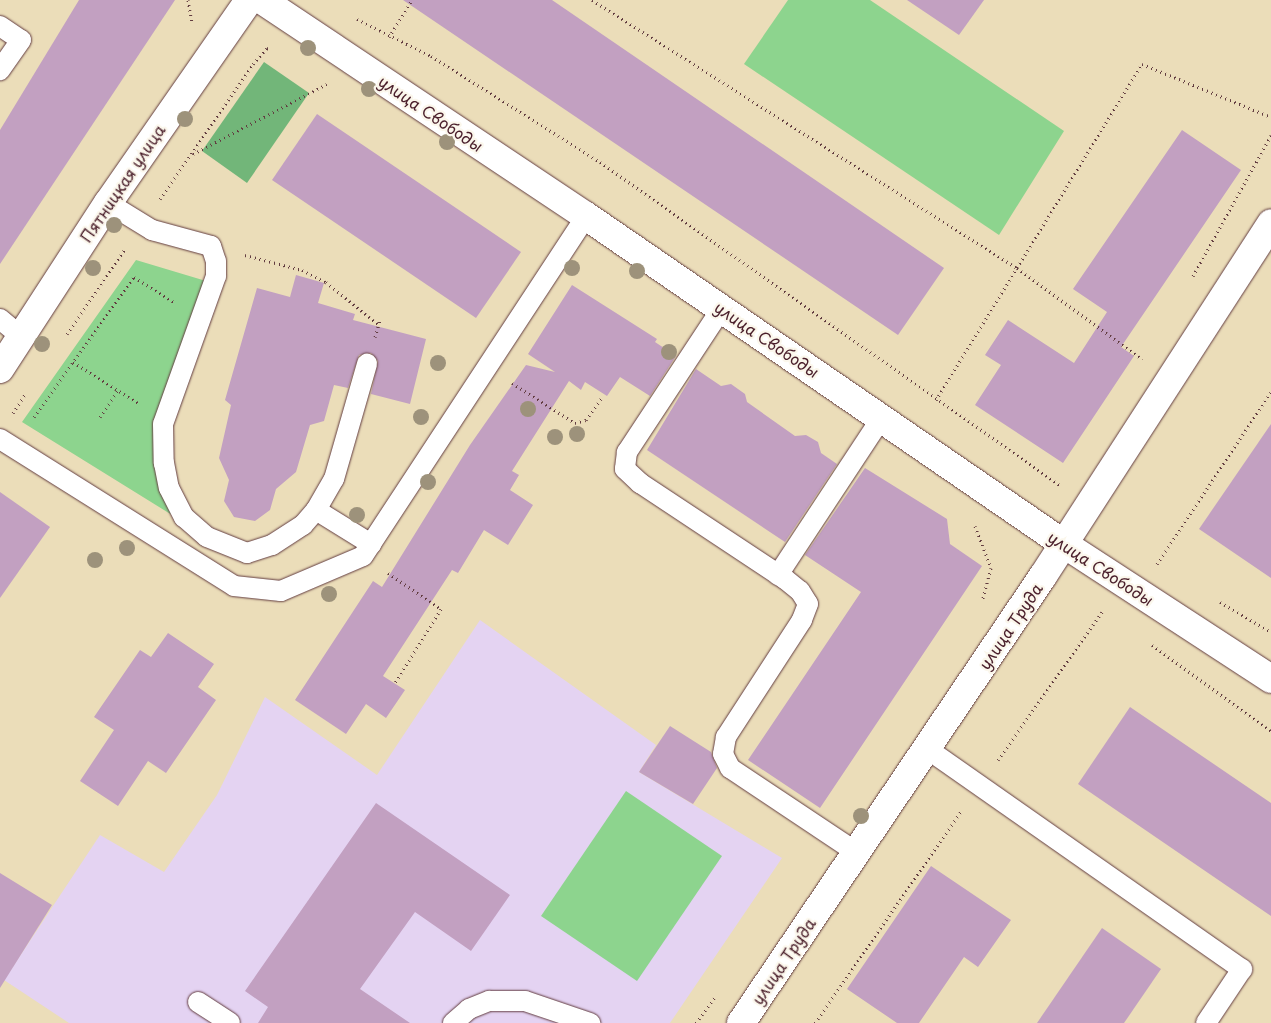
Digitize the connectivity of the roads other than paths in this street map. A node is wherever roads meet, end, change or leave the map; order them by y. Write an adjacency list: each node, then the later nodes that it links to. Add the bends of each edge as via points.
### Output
1 (249, 0): 5 (street, Пятницкая улица)
2 (262, 0): 6 (street, улица Свободы)
3 (0, 26): 4 (lane, via 21,40)
4 (0, 70)
5 (108, 202): 9 (street, Пятницкая улица); 14 (lane, via 152,230 211,246 216,276 164,419 164,463 169,488 184,517 207,537 247,553 272,545 303,525)
6 (586, 216): 8 (street, улица Свободы); 16 (lane)
7 (1271, 223): 15 (street, улица Труда)
8 (722, 308): 12 (street, улица Свободы); 17 (lane, via 627,452 625,469 640,483)
9 (10, 327): 11 (street, Пятницкая улица)
10 (367, 364): 14 (lane, via 334,478)
11 (0, 369)
12 (882, 418): 15 (street, улица Свободы); 17 (lane)
13 (0, 439): 16 (lane, via 234,586 281,591)
14 (316, 510): 16 (lane)
15 (1064, 544): 18 (street, улица Свободы); 19 (street, улица Труда)
16 (367, 550)
17 (778, 575): 20 (lane, via 800,591 808,604 802,620 726,737 722,754 730,768)
18 (1271, 679)
19 (926, 748): 20 (street, улица Труда); 26 (lane, via 1242,969)
20 (856, 852): 25 (street, улица Труда)
21 (198, 1002): 22 (lane)
22 (230, 1023)
23 (453, 1023): 24 (lane, via 469,1008 489,1001 525,1001)
24 (590, 1023)
25 (741, 1023)
26 (1206, 1023)

